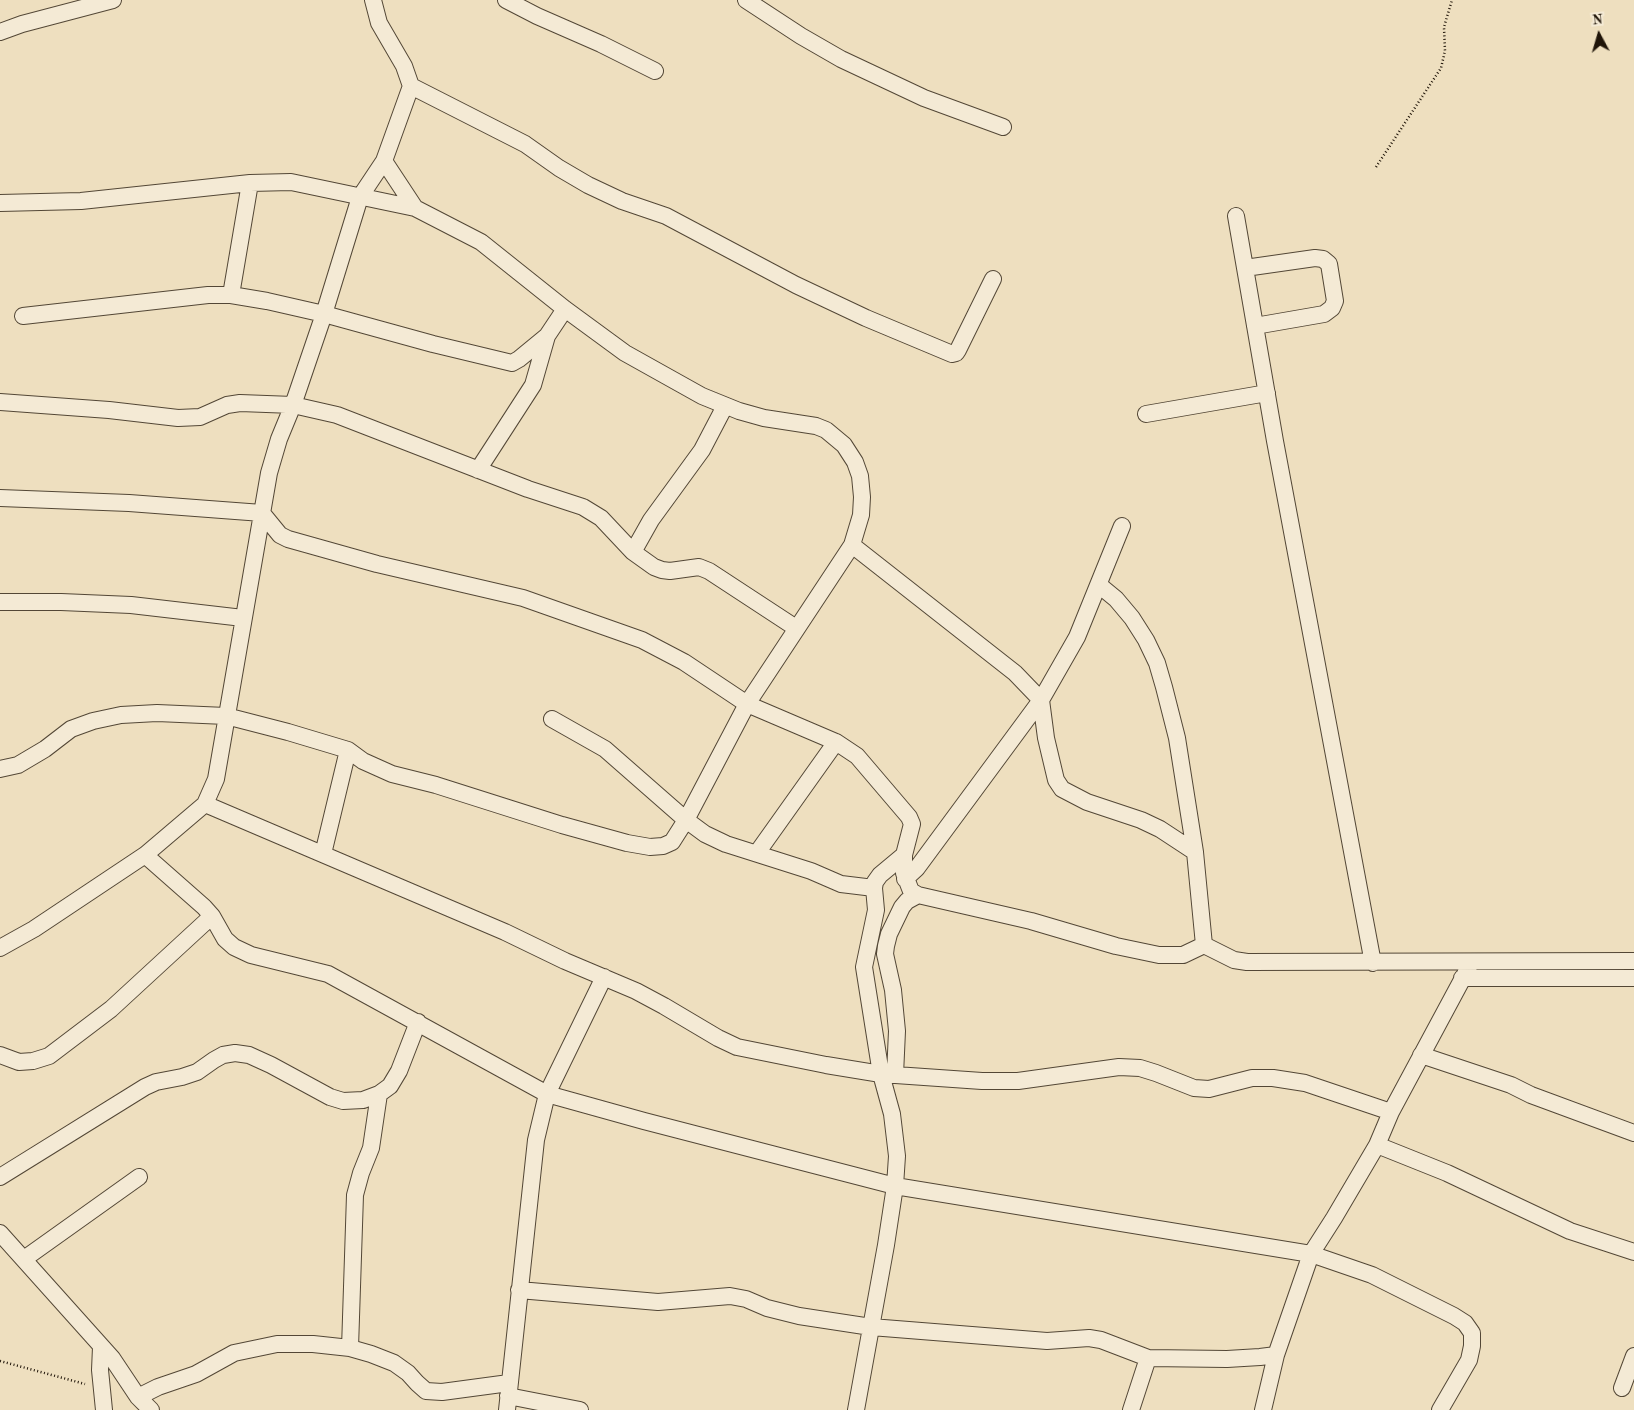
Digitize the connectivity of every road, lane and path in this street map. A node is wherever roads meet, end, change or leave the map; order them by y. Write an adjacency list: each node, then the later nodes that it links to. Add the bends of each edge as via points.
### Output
1 (113, 0): 6 (street)
2 (373, 0): 8 (street, via 379,23 404,66)
3 (506, 0): 7 (street)
4 (746, 0): 9 (street, via 850,63 924,98)
5 (1452, 0): 11 (path, via 1444,27 1445,50 1441,68)
6 (0, 32)
7 (655, 71)
8 (411, 86): 10 (street); 18 (street, via 525,144 588,185 666,216 796,286 952,354 958,350)
9 (1003, 128)
10 (384, 161): 13 (street); 15 (street)
11 (1376, 167)
12 (250, 183): 13 (street, via 291,182); 14 (street, via 82,201); 19 (street)
13 (360, 198): 15 (street); 21 (street)
14 (0, 203)
15 (416, 208): 20 (street, via 481,242)
16 (1236, 216): 17 (street)
17 (1245, 268): 23 (street); 23 (street, via 1315,258 1323,258 1329,264 1335,301 1332,308 1324,314)
18 (993, 279)
19 (232, 295): 21 (street); 22 (street)
20 (565, 309): 24 (street); 28 (street, via 642,363)
21 (324, 314): 24 (street, via 512,363); 27 (street)
22 (23, 316)
23 (1255, 326): 25 (street)
24 (548, 336): 30 (street, via 533,385)
25 (1267, 394): 29 (street); 60 (street)
26 (0, 402): 27 (street, via 178,418 200,417 240,403)
27 (293, 405): 30 (street, via 337,414); 32 (street, via 269,473)
28 (725, 406): 34 (street, via 764,418 816,426 844,445 860,476 862,497 861,515); 35 (street, via 702,450 651,520)
29 (1146, 414)
30 (478, 470): 35 (street, via 583,507 601,518)
31 (0, 498): 32 (street)
32 (262, 513): 38 (street); 41 (street, via 280,535 288,539 377,564 523,598 642,640 684,662)
33 (1122, 526): 36 (street)
34 (852, 545): 39 (street); 40 (street, via 1015,673)
35 (633, 552): 39 (street, via 654,568 670,571 699,567 709,571)
36 (1099, 585): 40 (street, via 1071,649); 49 (street, via 1132,618 1157,663 1176,738)
37 (0, 602): 38 (street, via 131,605)
38 (244, 618): 42 (street)
39 (796, 628): 41 (street)
40 (1041, 700): 49 (street, via 1046,738 1056,780 1062,790 1141,820); 54 (street)
41 (747, 704): 44 (street); 48 (street)
42 (226, 716): 45 (street); 46 (street, via 157,712 93,720 72,729 18,765); 47 (street, via 216,779)
43 (552, 719): 48 (street, via 605,749)
44 (836, 742): 50 (street); 53 (street, via 857,756 910,817 911,831)
45 (348, 750): 48 (street, via 392,774 627,843 663,846 672,842); 51 (street)
46 (0, 769)
47 (205, 804): 51 (street); 52 (street)
48 (686, 820): 50 (street, via 726,844)
49 (1195, 852): 58 (street)
50 (757, 853): 55 (street, via 842,884)
51 (323, 854): 63 (street)
52 (145, 855): 57 (street); 59 (street, via 34,930)
53 (904, 855): 54 (street); 55 (street, via 880,875)
54 (905, 879): 56 (street, via 911,891)
55 (874, 888): 69 (street, via 876,910 864,966)
56 (918, 895): 58 (street, via 1025,919 1159,955 1183,955); 69 (street, via 902,907 886,946 898,1050)
57 (212, 916): 66 (street, via 225,939 234,947 251,955 328,974); 67 (street, via 111,1009 49,1056 19,1062)
58 (1204, 945): 60 (street, via 1234,960 1247,962)
59 (0, 948)
60 (1373, 962): 62 (street)
61 (1634, 962): 62 (street)
62 (1471, 963): 64 (street)
63 (604, 977): 69 (street, via 738,1047 817,1064); 71 (street)
64 (1462, 978): 65 (street); 68 (street)
65 (1634, 978)
66 (418, 1022): 70 (street, via 399,1071 390,1086); 71 (street)
67 (0, 1055)
68 (1421, 1055): 72 (street); 73 (street)
69 (888, 1074): 72 (street, via 1018,1081 1119,1067 1140,1068 1194,1088 1209,1089 1252,1078 1273,1078 1305,1083); 77 (street, via 896,1156)
70 (379, 1094): 75 (street, via 363,1100 343,1101 249,1055 235,1053 214,1060 197,1072 145,1087); 85 (street, via 373,1140 355,1195)
71 (547, 1094): 77 (street); 82 (street, via 536,1140)
72 (1392, 1112): 74 (street)
73 (1634, 1132)
74 (1377, 1145): 79 (street, via 1447,1172 1570,1231); 80 (street)
75 (0, 1177)
76 (139, 1177): 81 (street)
77 (895, 1186): 80 (street); 83 (street)
78 (0, 1233): 81 (street)
79 (1630, 1247)
80 (1311, 1254): 86 (street); 100 (street, via 1372,1274 1465,1323 1472,1334 1469,1360)
81 (24, 1259): 84 (street)
82 (519, 1290): 83 (street, via 658,1302 730,1296 799,1316); 92 (street)
83 (872, 1327): 88 (street, via 1047,1341 1088,1338); 97 (street)
84 (101, 1347): 90 (street); 93 (street)
85 (350, 1348): 92 (street, via 394,1363 426,1391); 93 (street, via 277,1344 250,1348)
86 (1276, 1355): 88 (street, via 1227,1359); 99 (street)
87 (1634, 1356): 91 (street)
88 (1148, 1358): 98 (street)
89 (0, 1361): 90 (path)
90 (103, 1388): 94 (street)
91 (1622, 1388)
92 (508, 1396): 96 (street)
93 (138, 1397): 95 (street)
94 (104, 1410)
95 (151, 1410)
96 (580, 1410)
97 (856, 1410)
98 (1131, 1410)
99 (1264, 1410)
100 (1440, 1410)

